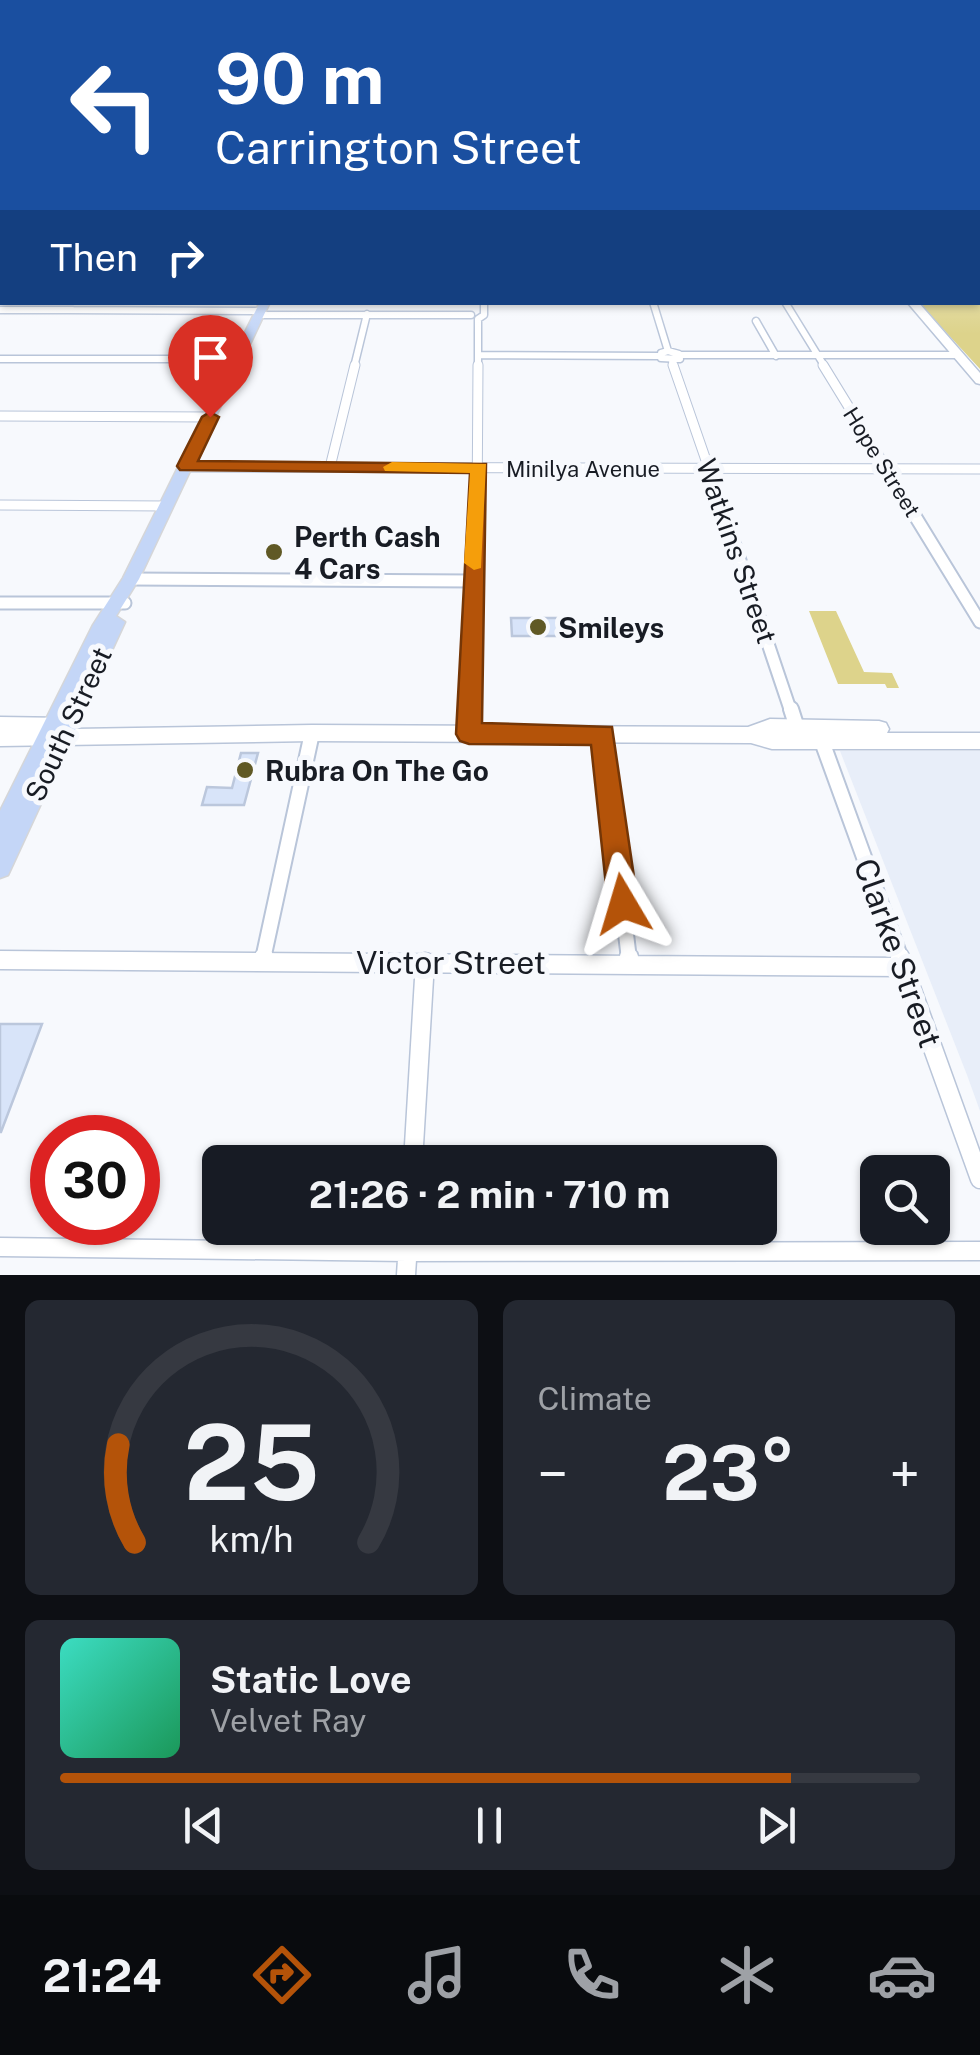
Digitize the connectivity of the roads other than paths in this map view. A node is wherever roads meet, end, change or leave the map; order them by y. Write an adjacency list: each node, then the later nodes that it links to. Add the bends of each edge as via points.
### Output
1 (473, 305): 9 (street)
2 (484, 305): 9 (street, via 484,315)
3 (654, 305): 13 (street, Watkins Street)
4 (786, 305): 15 (street, Hope Street)
5 (915, 305): 12 (main road)
6 (262, 309): 7 (street); 8 (street); 17 (main road, South Street)
7 (0, 310)
8 (367, 314): 9 (street); 22 (street)
9 (475, 317): 11 (street)
10 (756, 321): 14 (street)
11 (480, 355): 13 (street); 23 (street)
12 (958, 355): 15 (street); 18 (main road)
13 (670, 356): 14 (street); 25 (street, Watkins Street)
14 (776, 356): 15 (street)
15 (817, 356): 24 (street, Hope Street)
16 (0, 359): 17 (street)
17 (238, 359): 20 (main road, South Street)
18 (980, 380)
19 (0, 416): 20 (street)
20 (210, 417): 21 (main road, South Street)
21 (186, 466): 22 (street, Minilya Avenue); 28 (main road, South Street)
22 (330, 467): 23 (street, Minilya Avenue)
23 (479, 468): 25 (street, Minilya Avenue); 30 (street)
24 (886, 468): 25 (street, Minilya Avenue); 26 (street, Minilya Avenue); 33 (street, Hope Street)
25 (710, 469): 40 (street, Watkins Street)
26 (980, 469)
27 (0, 505): 28 (street)
28 (167, 506): 29 (main road, South Street)
29 (132, 580): 30 (street); 31 (main road, South Street)
30 (473, 580): 38 (street)
31 (119, 603): 32 (street); 36 (main road, South Street)
32 (0, 604)
33 (980, 622)
34 (0, 726): 36 (main road)
35 (980, 730): 40 (main road)
36 (57, 732): 37 (main road); 41 (main road); 43 (main road, South Street); 44 (main road, South Street)
37 (312, 733): 38 (main road); 46 (street)
38 (469, 734): 39 (main road)
39 (602, 734): 40 (main road, via 751,734 772,741); 48 (street)
40 (809, 734): 42 (main road); 49 (street, Clarke Street)
41 (0, 738)
42 (980, 741)
43 (0, 833)
44 (0, 867)
45 (0, 960): 46 (street, Victor Street)
46 (263, 961): 47 (street, Victor Street)
47 (425, 962): 48 (street, Victor Street); 50 (street)
48 (630, 964): 49 (street, Victor Street)
49 (902, 967): 51 (street, Clarke Street)
50 (414, 1145)
51 (980, 1179)
52 (408, 1245): 55 (street)
53 (0, 1248): 55 (street)
54 (980, 1251): 55 (street)
55 (407, 1252): 56 (street)
56 (406, 1275)

